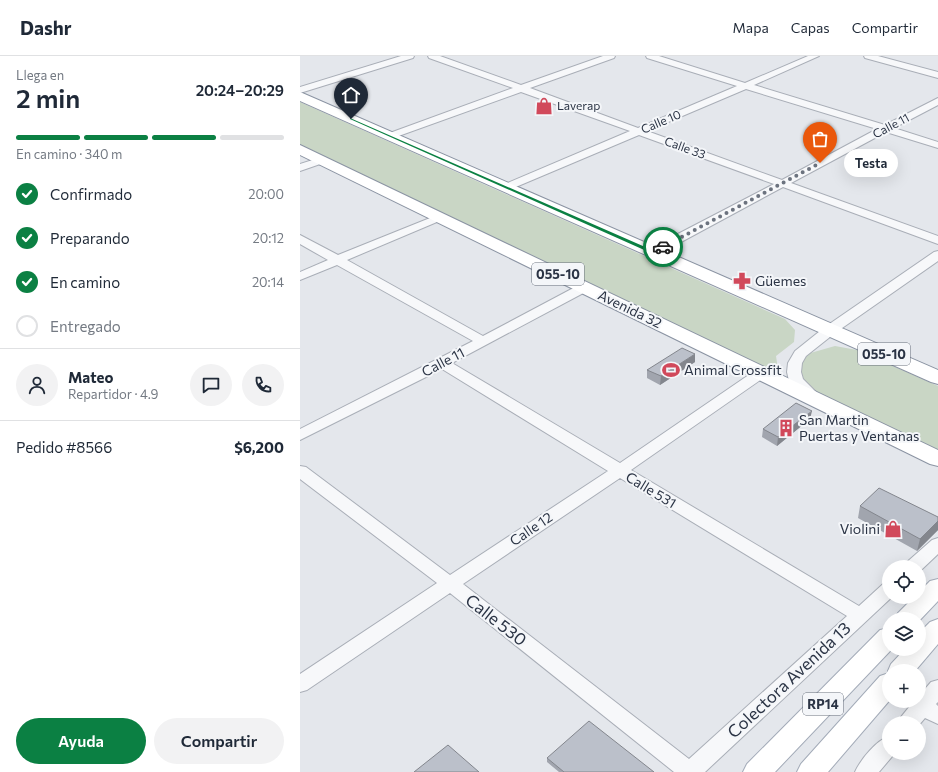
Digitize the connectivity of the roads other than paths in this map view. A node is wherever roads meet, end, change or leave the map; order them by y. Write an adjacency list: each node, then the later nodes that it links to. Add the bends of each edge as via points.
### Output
1 (410, 56): 10 (street)
2 (432, 56): 9 (street, Calle 33)
3 (611, 56): 9 (street)
4 (650, 56): 8 (street)
5 (815, 56): 8 (street, Calle 10)
6 (868, 56): 7 (street)
7 (938, 75)
8 (745, 86): 13 (street); 14 (street, Calle 10)
9 (521, 88): 14 (street, Calle 33); 15 (street)
10 (300, 90)
11 (300, 96): 15 (highway, 055-10)
12 (938, 100): 13 (street, Calle 11)
13 (885, 129): 16 (street); 20 (street, Calle 11)
14 (639, 131): 20 (street, Calle 33); 21 (street, Calle 10)
15 (390, 136): 21 (highway, 055-10)
16 (938, 145)
17 (300, 149): 18 (highway, Avenida 32 / 055-10)
18 (322, 160): 19 (street); 22 (highway, Avenida 32 / 055-10)
19 (300, 168)
20 (782, 183): 24 (street, Calle 33); 25 (street, Calle 11)
21 (507, 188): 25 (highway, 055-10)
22 (440, 216): 27 (street); 29 (highway, Avenida 32 / 055-10)
23 (300, 239): 27 (street)
24 (938, 240)
25 (652, 252): 30 (highway, 055-10)
26 (938, 255): 30 (street)
27 (337, 261): 28 (street); 31 (street)
28 (300, 276)
29 (585, 287): 31 (street, Calle 11); 33 (highway, Avenida 32 / 055-10)
30 (830, 330): 34 (highway, 055-10); 35 (street, via 808,346 795,363 796,381)
31 (482, 341): 32 (street, Calle 11)
32 (442, 363): 36 (street, Calle 11); 38 (street, Calle 531)
33 (761, 373): 35 (highway, Avenida 32 / 055-10); 38 (street, Calle 12)
34 (938, 378)
35 (817, 400): 37 (highway, Avenida 32 / 055-10)
36 (300, 435)
37 (938, 459)
38 (619, 470): 42 (street, Calle 12); 46 (street, Calle 531)
39 (300, 471): 42 (street, Calle 530)
40 (938, 544): 41 (street)
41 (921, 560)
42 (449, 583): 50 (street, Calle 12); 56 (street, Calle 530)
43 (938, 587): 45 (main road)
44 (882, 595): 46 (street, Colectora Avenida 13)
45 (913, 612)
46 (860, 615): 56 (street, Colectora Avenida 13)
47 (938, 628): 49 (main road)
48 (882, 644): 57 (main road, RP14)
49 (906, 664)
50 (300, 684)
51 (938, 688): 53 (street)
52 (882, 691): 58 (main road, RP14)
53 (930, 711): 54 (street)
54 (921, 716)
55 (882, 753): 59 (street)
56 (690, 772)
57 (757, 772)
58 (811, 772)
59 (866, 772)

